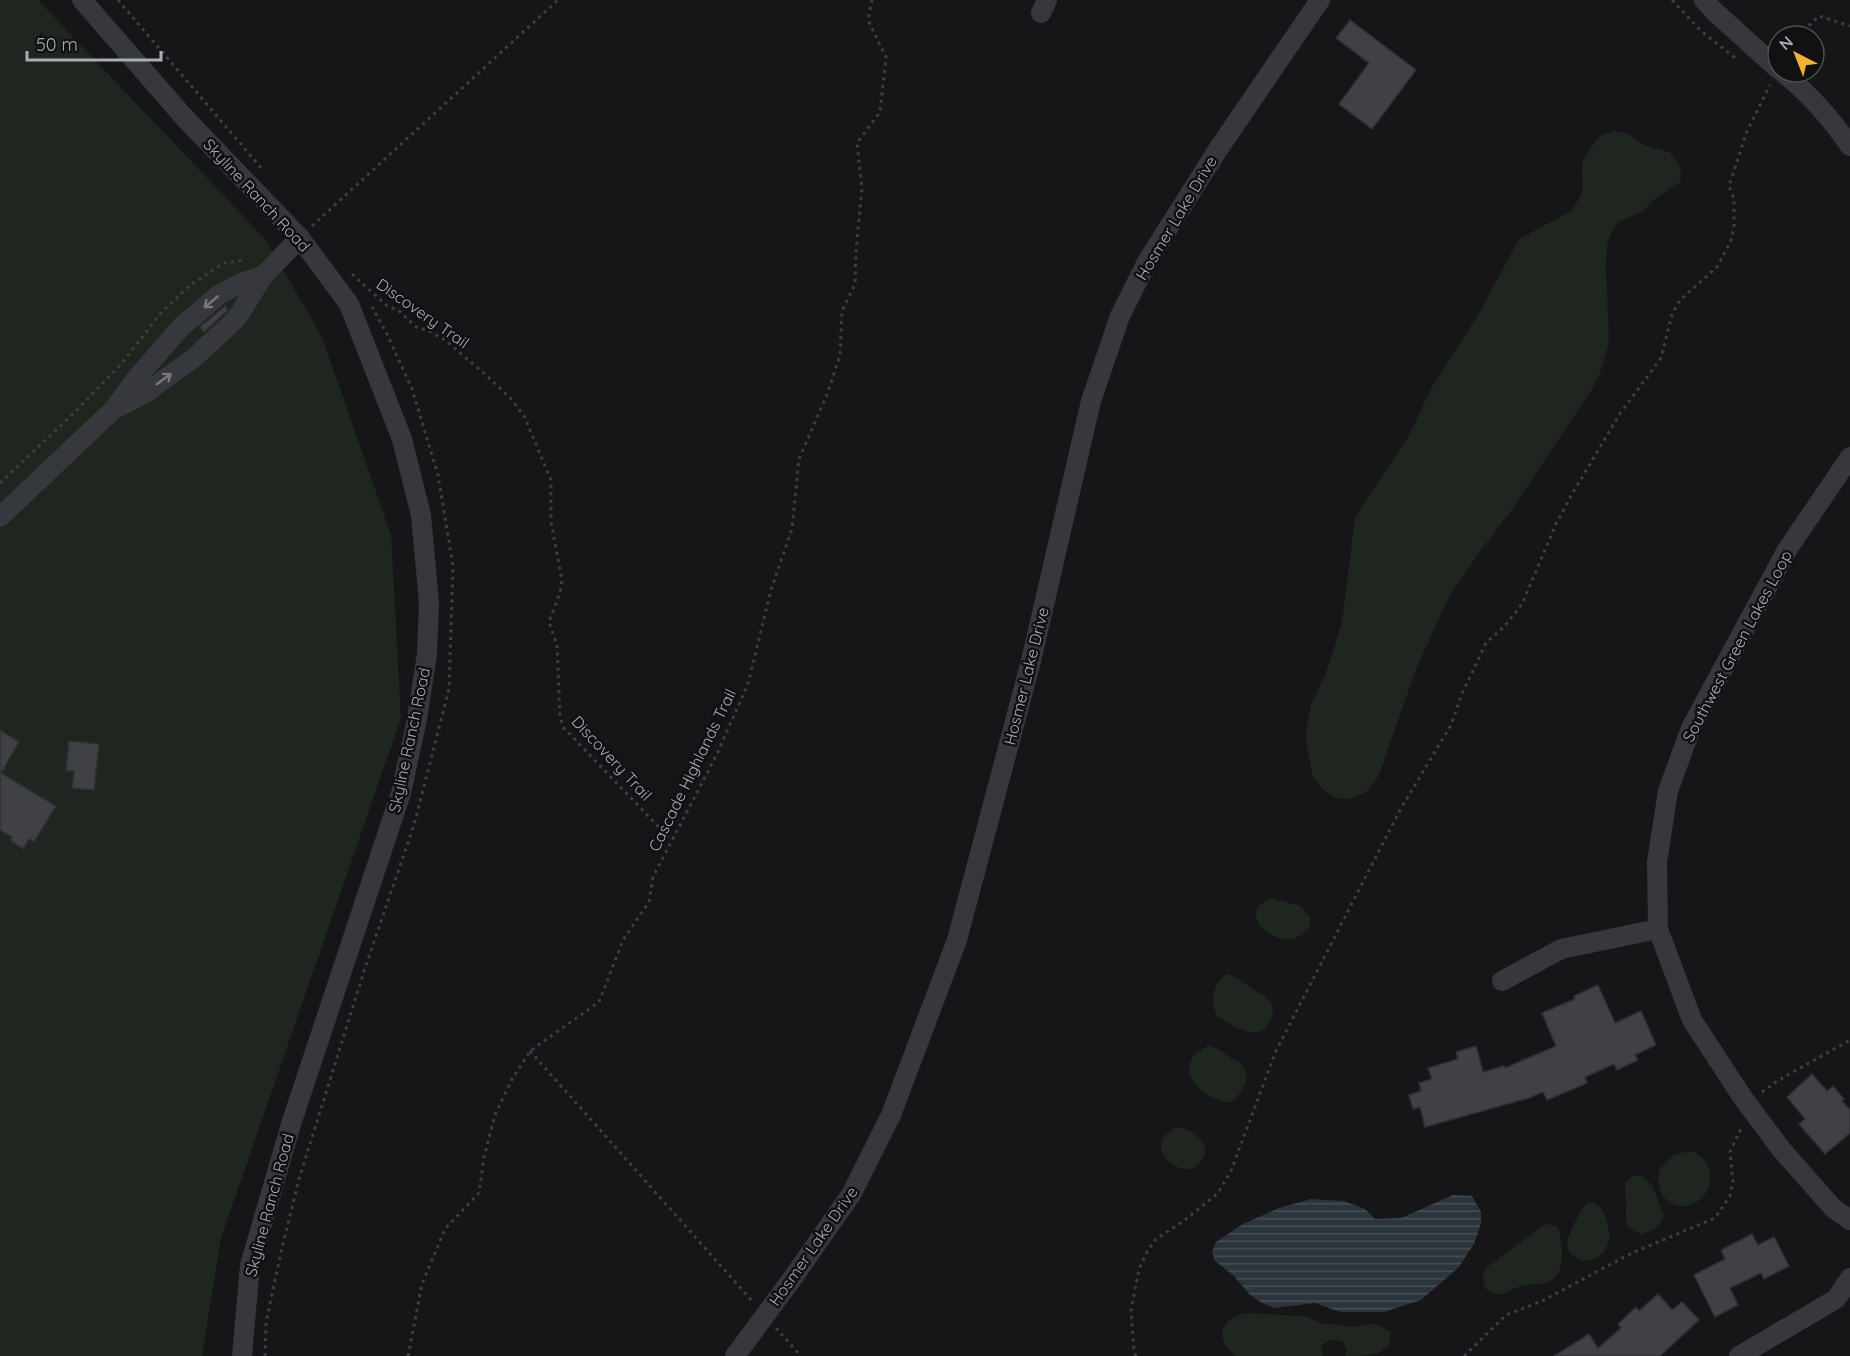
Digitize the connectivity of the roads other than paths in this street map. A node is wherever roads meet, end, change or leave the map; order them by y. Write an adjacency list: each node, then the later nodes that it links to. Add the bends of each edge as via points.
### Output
1 (82, 0): 7 (street, Skyline Ranch Road, via 183,116)
2 (1320, 0): 17 (street, Hosmer Lake Drive, via 1210,161 1148,260 1120,316 1091,401 1031,661 957,940 891,1115 852,1193)
3 (1704, 0): 4 (street)
4 (1766, 62)
5 (1795, 84): 6 (street, via 1835,124)
6 (1850, 146)
7 (306, 232): 8 (street); 16 (street, Skyline Ranch Road, via 349,304 402,439 421,515 429,603 427,654 401,793 292,1121 250,1265)
8 (263, 276): 9 (street, one-way to 8, via 147,392 195,357 237,318); 9 (street, one-way to 9, via 220,294 182,327)
9 (114, 409): 11 (street)
10 (1850, 457): 12 (street, Southwest Green Lakes Loop, via 1787,550 1691,728 1668,791 1656,862)
11 (0, 517)
12 (1658, 929): 13 (street, via 1561,948); 14 (street, Southwest Green Lakes Loop, via 1692,1020 1750,1108 1833,1208)
13 (1502, 981)
14 (1850, 1220)
15 (1850, 1278): 18 (street, via 1836,1299)
16 (242, 1356)
17 (735, 1356)
18 (1739, 1356)

